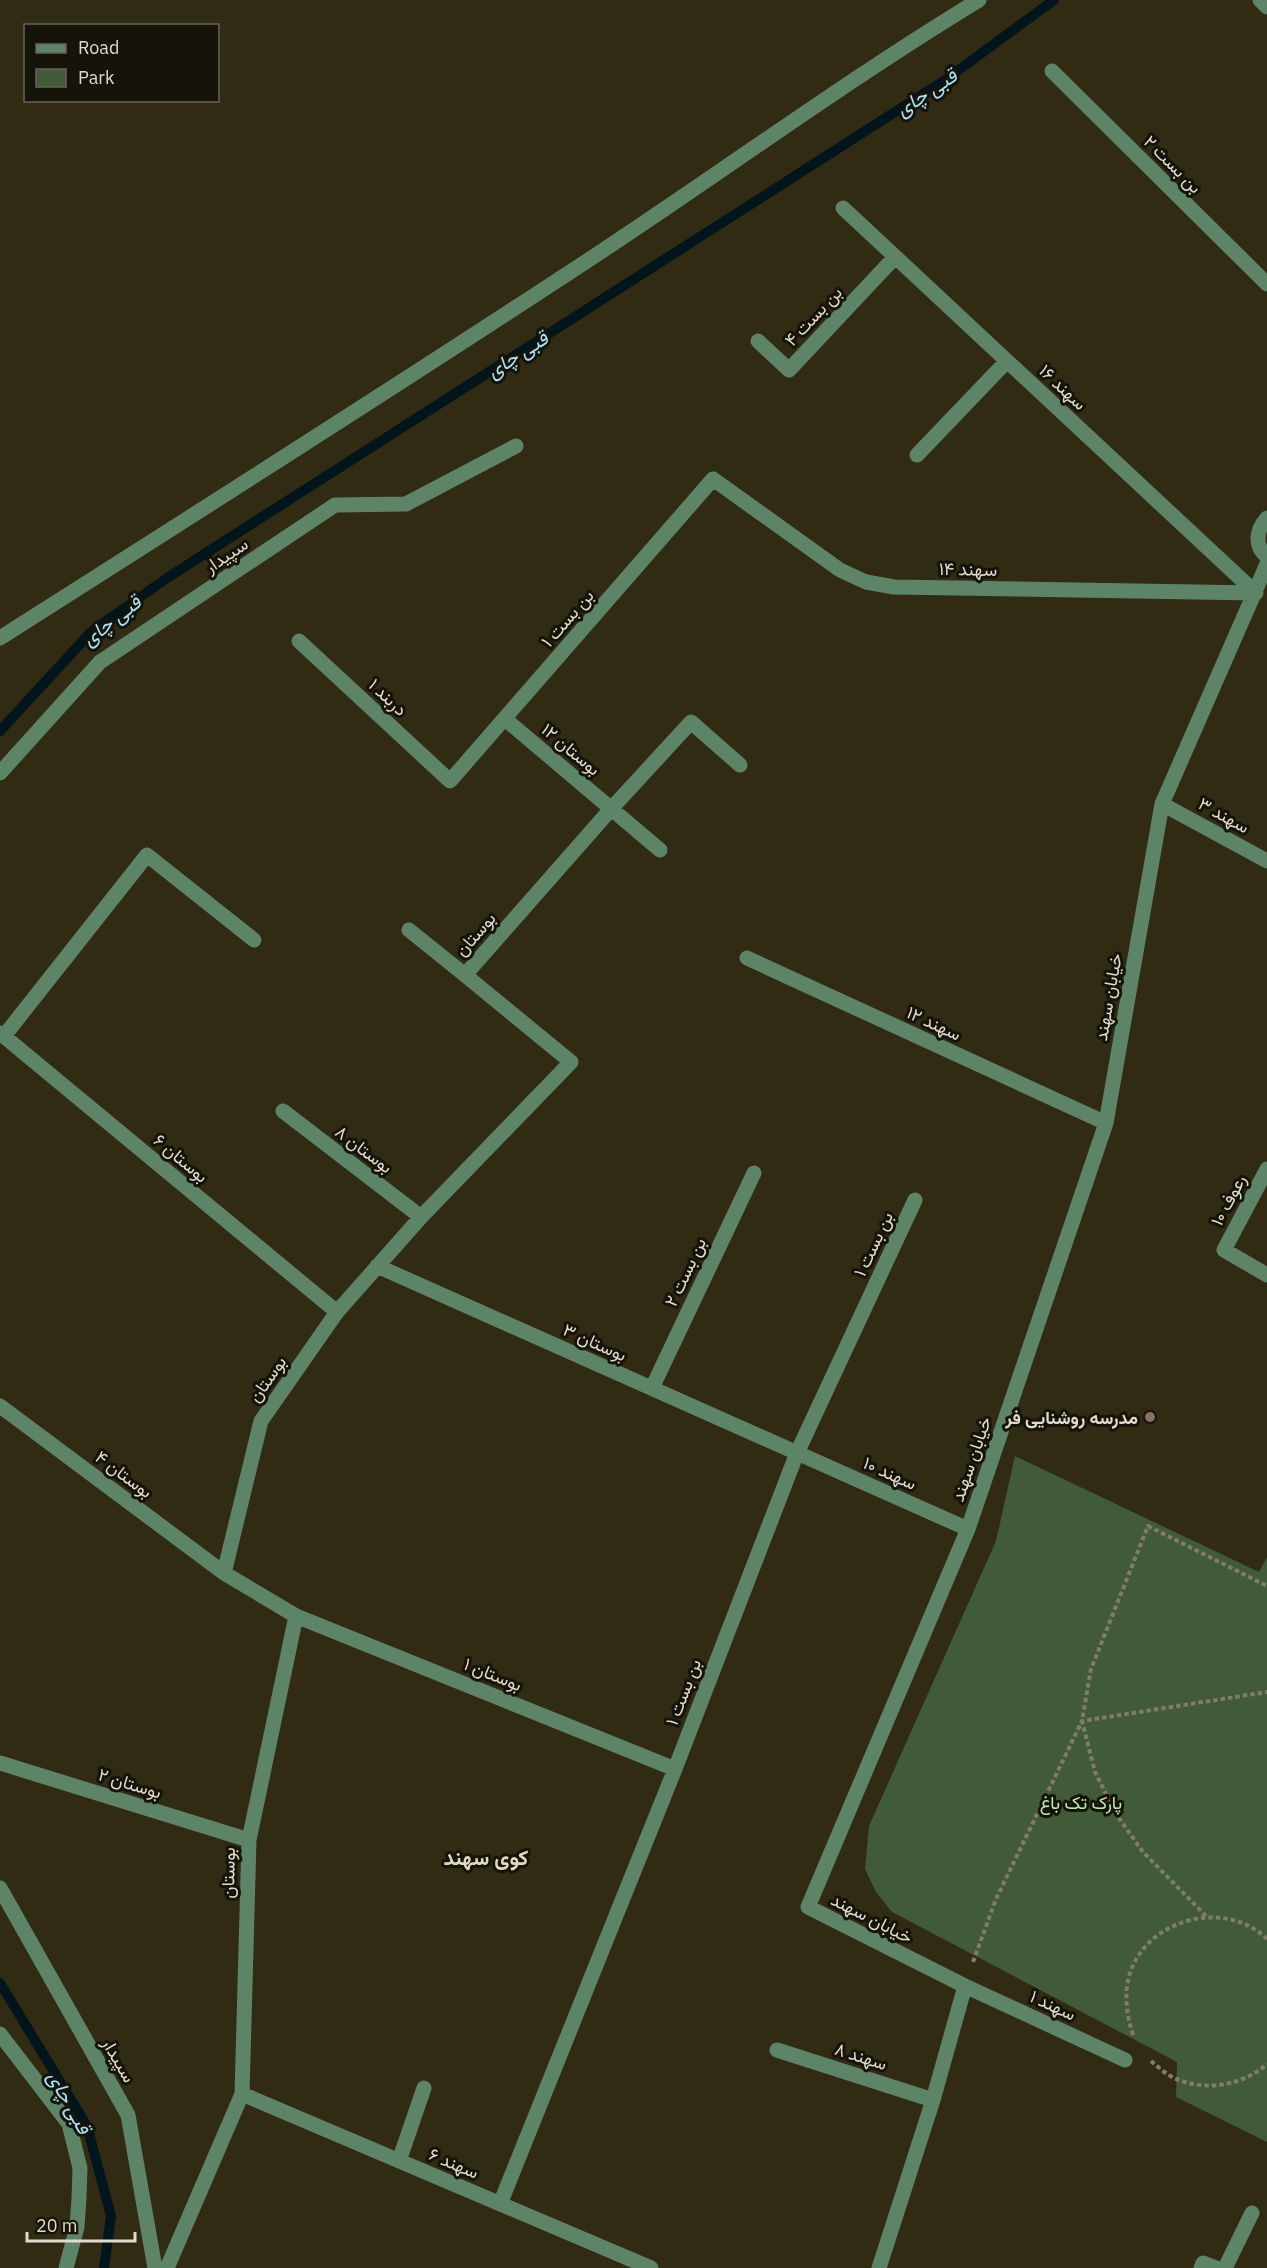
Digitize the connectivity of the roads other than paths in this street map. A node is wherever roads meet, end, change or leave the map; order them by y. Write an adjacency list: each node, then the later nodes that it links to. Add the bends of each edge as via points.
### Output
1 (979, 0): 17 (street, via 585,262)
2 (1260, 0): 3 (street)
3 (1267, 7)
4 (1052, 71): 7 (street, بن بست ۲)
5 (843, 208): 6 (street, سهند ۱۶)
6 (895, 257): 8 (street, بن بست ۴, via 789,370); 9 (street, سهند ۱۶)
7 (1267, 284)
8 (758, 341)
9 (1007, 361): 11 (street); 16 (street, سهند ۱۶)
10 (516, 446): 21 (street, سپیدار, via 406,504 335,505 100,662)
11 (917, 455)
12 (713, 478): 16 (street, سهند ۱۴, via 840,570 866,582 894,587); 19 (street, بن بست ۱)
13 (1267, 518): 14 (street, via 1258,531 1258,539)
14 (1267, 557)
15 (1267, 564): 16 (street, خیابان سهند)
16 (1256, 593): 23 (street, خیابان سهند)
17 (0, 638)
18 (299, 641): 22 (street, دربند ۱)
19 (505, 719): 22 (street, بن بست ۱); 24 (street, بوستان ۱۲)
20 (740, 765): 24 (street, بوستان, via 691,722)
21 (0, 773)
22 (450, 781)
23 (1162, 804): 26 (street, سهند ۳); 33 (street, خیابان سهند)
24 (611, 809): 25 (street, بوستان ۱۲); 30 (street, بوستان)
25 (660, 850)
26 (1267, 861)
27 (409, 930): 30 (street)
28 (254, 940): 31 (street, via 147,855)
29 (747, 958): 33 (street, سهند ۱۲)
30 (465, 975): 37 (street, بوستان, via 571,1062)
31 (2, 1035): 40 (street, بوستان ۶)
32 (283, 1111): 37 (street, بوستان ۸)
33 (1106, 1123): 44 (street, خیابان سهند)
34 (1267, 1169): 39 (street, رعوف ۱۰, via 1224,1250)
35 (753, 1173): 41 (street, بن بست ۲)
36 (915, 1200): 43 (street, بن بست ۱)
37 (421, 1217): 38 (street, بوستان)
38 (376, 1266): 40 (street, بوستان); 41 (street, بوستان ۳)
39 (1267, 1275)
40 (337, 1312): 45 (street, بوستان, via 261,1421)
41 (652, 1388): 43 (street, بوستان ۳)
42 (0, 1406): 45 (street, بوستان ۴)
43 (797, 1453): 44 (street, سهند ۱۰); 48 (street, بن بست ۱)
44 (968, 1529): 51 (street, خیابان سهند, via 808,1907)
45 (224, 1573): 46 (street)
46 (296, 1616): 48 (street, بوستان ۱); 49 (street, بوستان)
47 (0, 1763): 49 (street, بوستان ۲)
48 (675, 1769): 59 (street, بن بست ۱)
49 (249, 1840): 56 (street, بوستان)
50 (0, 1888): 62 (street, سپیدار, via 128,2115)
51 (965, 1986): 54 (street, سهند ۱); 57 (street)
52 (0, 2034): 61 (street, via 69,2124 80,2168 77,2227)
53 (777, 2050): 57 (street, سهند ۸)
54 (1125, 2060)
55 (424, 2088): 58 (street)
56 (242, 2094): 58 (street, سهند ۶); 63 (street, بوستان)
57 (933, 2100): 65 (street)
58 (399, 2161): 59 (street, سهند ۶)
59 (500, 2204): 64 (street, سهند ۶)
60 (1252, 2213): 68 (street)
61 (66, 2268)
62 (154, 2268)
63 (167, 2268)
64 (651, 2268)
65 (879, 2268)
66 (1201, 2268): 67 (street, via 1203,2263)
67 (1216, 2268)
68 (1225, 2268)

